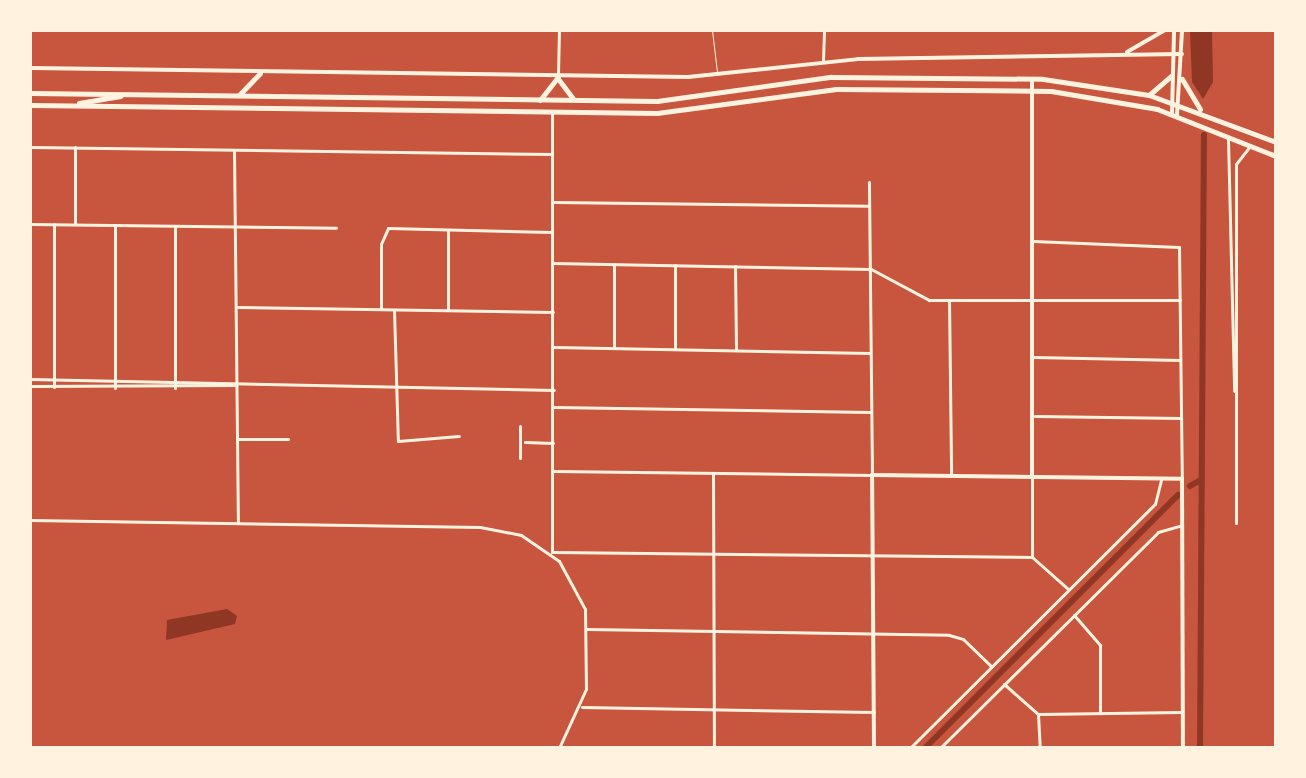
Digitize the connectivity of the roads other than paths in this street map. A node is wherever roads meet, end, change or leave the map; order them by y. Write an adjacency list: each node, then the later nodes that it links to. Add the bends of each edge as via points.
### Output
1 (559, 30): 16 (street)
2 (712, 30): 13 (lane)
3 (824, 30): 10 (street)
4 (1165, 30): 7 (street, via 1152,44)
5 (1174, 30): 8 (street)
6 (1182, 30): 9 (street)
7 (1121, 53): 8 (street); 10 (street, via 1034,61)
8 (1172, 54): 9 (street); 14 (street)
9 (1182, 54): 18 (street)
10 (823, 60): 13 (street)
11 (30, 68): 12 (street)
12 (260, 73): 16 (street); 26 (main road)
13 (717, 75): 16 (street)
14 (1172, 75): 25 (main road); 33 (street)
15 (865, 76): 17 (main road); 19 (main road); 30 (main road)
16 (558, 77): 31 (main road); 32 (main road)
17 (1032, 79): 20 (street); 25 (main road)
18 (1182, 79): 33 (street); 41 (main road)
19 (865, 88): 20 (main road); 39 (main road)
20 (1032, 90): 42 (main road); 63 (street)
21 (30, 93): 22 (main road)
22 (66, 94): 23 (main road); 35 (main road)
23 (122, 94): 24 (main road); 35 (main road)
24 (173, 95): 26 (main road); 36 (main road)
25 (1149, 95): 33 (main road)
26 (237, 96): 27 (main road)
27 (247, 96): 28 (main road); 37 (main road)
28 (274, 96): 29 (main road); 37 (main road)
29 (392, 98): 31 (main road); 38 (main road)
30 (678, 99): 32 (main road); 39 (main road)
31 (539, 101): 32 (main road)
32 (575, 101)
33 (1175, 102): 41 (main road); 42 (street)
34 (30, 105): 35 (main road)
35 (75, 105): 36 (main road)
36 (158, 106): 37 (main road)
37 (260, 108): 38 (main road)
38 (392, 110): 40 (main road)
39 (680, 111): 40 (main road)
40 (552, 112): 49 (street)
41 (1204, 113): 44 (main road)
42 (1174, 115): 43 (main road)
43 (1227, 136): 45 (main road); 95 (street)
44 (1276, 142)
45 (1251, 145): 50 (main road); 95 (street, via 1236,164)
46 (30, 147): 47 (street)
47 (75, 147): 48 (street); 56 (street)
48 (234, 150): 49 (street); 59 (street)
49 (552, 154): 52 (street)
50 (1276, 156)
51 (869, 182): 53 (street)
52 (553, 202): 53 (street); 62 (street)
53 (869, 206): 68 (street)
54 (30, 224): 55 (street)
55 (54, 224): 56 (street); 85 (street)
56 (75, 225): 57 (street)
57 (115, 225): 58 (street); 86 (street)
58 (175, 226): 59 (street); 87 (street)
59 (235, 227): 60 (street); 72 (street)
60 (336, 228)
61 (448, 231): 62 (street); 73 (street, via 382,232); 75 (street)
62 (553, 232): 64 (street)
63 (1033, 241): 70 (street); 71 (street, via 1172,242 1180,252)
64 (553, 263): 65 (street); 76 (street)
65 (614, 264): 66 (street); 78 (street)
66 (675, 265): 67 (street); 79 (street)
67 (735, 266): 68 (street); 80 (street)
68 (871, 269): 69 (street, via 922,299); 81 (street)
69 (949, 300): 70 (street); 110 (street)
70 (1034, 300): 71 (street); 82 (street)
71 (1180, 300): 83 (street)
72 (236, 307): 73 (street); 88 (street)
73 (381, 309): 74 (street)
74 (394, 310): 75 (street); 93 (street)
75 (448, 310): 76 (street)
76 (553, 312): 77 (street)
77 (554, 347): 78 (street); 94 (street)
78 (614, 348): 79 (street)
79 (675, 349): 80 (street)
80 (736, 350): 81 (street)
81 (870, 353): 97 (street)
82 (1034, 357): 83 (street); 98 (street)
83 (1180, 360): 99 (street)
84 (30, 379): 85 (street)
85 (54, 380): 86 (street); 90 (street)
86 (115, 381): 87 (street); 91 (street)
87 (175, 382): 88 (street); 92 (street)
88 (236, 385): 92 (street); 93 (street); 102 (street)
89 (30, 386): 90 (street)
90 (54, 387): 91 (street)
91 (115, 388): 92 (street)
92 (175, 388)
93 (396, 388): 94 (street); 101 (street, via 398,441)
94 (554, 390): 96 (street)
95 (1234, 395): 116 (street)
96 (554, 407): 97 (street); 105 (street)
97 (870, 412): 109 (street)
98 (1035, 416): 99 (street); 111 (street)
99 (1181, 418): 113 (street)
100 (520, 426): 104 (street)
101 (459, 436)
102 (237, 439): 103 (street); 115 (street)
103 (288, 439)
104 (525, 442): 105 (street); 106 (street)
105 (554, 443): 107 (street)
106 (520, 458)
107 (554, 471): 108 (street); 119 (street)
108 (713, 473): 109 (street); 118 (street)
109 (872, 475): 110 (street); 120 (street)
110 (951, 476): 111 (street)
111 (1032, 477): 112 (street); 121 (street)
112 (1161, 479): 113 (street); 122 (street, via 1158,501)
113 (1182, 479): 117 (street)
114 (30, 520): 115 (street)
115 (238, 523): 119 (street, via 493,528)
116 (1236, 523)
117 (1182, 525): 123 (street, via 1158,532); 133 (street)
118 (713, 551): 119 (street); 120 (street); 125 (street)
119 (552, 552): 124 (street, via 578,590)
120 (872, 554): 121 (street); 126 (street)
121 (1032, 557): 122 (street)
122 (1068, 589): 127 (street)
123 (1074, 615): 128 (street); 132 (street, via 1100,645)
124 (587, 629): 125 (street); 129 (street)
125 (714, 631): 126 (street); 130 (street)
126 (873, 634): 127 (street, via 957,637); 131 (street)
127 (991, 666): 138 (street)
128 (1004, 684): 134 (street); 139 (street)
129 (582, 707): 130 (street); 135 (street)
130 (714, 709): 131 (street); 136 (street)
131 (874, 712): 137 (street)
132 (1100, 712): 133 (street); 134 (street)
133 (1184, 712): 141 (street)
134 (1038, 714): 140 (street)
135 (559, 748)
136 (714, 748)
137 (874, 748)
138 (910, 748)
139 (940, 748)
140 (1040, 748)
141 (1183, 748)

